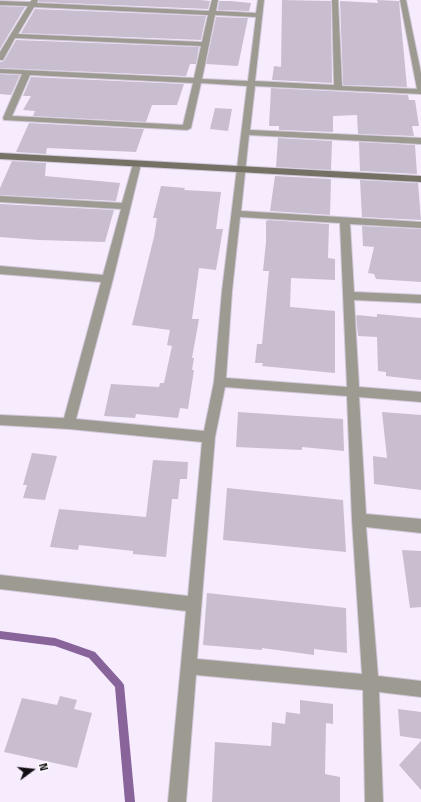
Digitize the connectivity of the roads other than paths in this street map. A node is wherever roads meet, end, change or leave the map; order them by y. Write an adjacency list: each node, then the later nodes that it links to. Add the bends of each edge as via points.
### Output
1 (215, 0): 7 (street)
2 (261, 0): 8 (street)
3 (335, 0): 16 (street)
4 (403, 0): 17 (street)
5 (0, 2): 6 (street)
6 (33, 2): 7 (street); 9 (street)
7 (212, 13): 8 (street); 10 (street)
8 (260, 15): 15 (street)
9 (13, 36): 10 (street); 11 (street)
10 (205, 44): 14 (street)
11 (0, 58)
12 (0, 71): 13 (street)
13 (27, 72): 14 (street); 14 (street, via 7,118 187,128)
14 (197, 81): 15 (street)
15 (252, 84): 16 (street); 18 (street)
16 (338, 89): 17 (street)
17 (421, 92)
18 (247, 132): 19 (street); 22 (street)
19 (421, 141)
20 (0, 156): 21 (street)
21 (137, 164): 22 (street); 25 (street)
22 (242, 170): 23 (street); 26 (street)
23 (421, 179)
24 (0, 199): 25 (street)
25 (126, 206): 30 (street)
26 (237, 214): 27 (street); 33 (street, via 227,291)
27 (345, 221): 28 (street); 31 (street)
28 (421, 225)
29 (0, 270): 30 (street)
30 (108, 279): 37 (street)
31 (348, 296): 32 (street); 34 (street)
32 (421, 299)
33 (220, 382): 34 (street); 38 (street)
34 (353, 391): 35 (street); 39 (street)
35 (421, 397)
36 (0, 420): 37 (street)
37 (69, 424): 38 (street)
38 (209, 437): 42 (street)
39 (359, 520): 40 (street); 44 (street)
40 (421, 526)
41 (0, 582): 42 (street)
42 (194, 604): 43 (street)
43 (188, 666): 44 (street); 46 (street)
44 (371, 683): 45 (street); 47 (street)
45 (421, 690)
46 (177, 802)
47 (374, 802)

